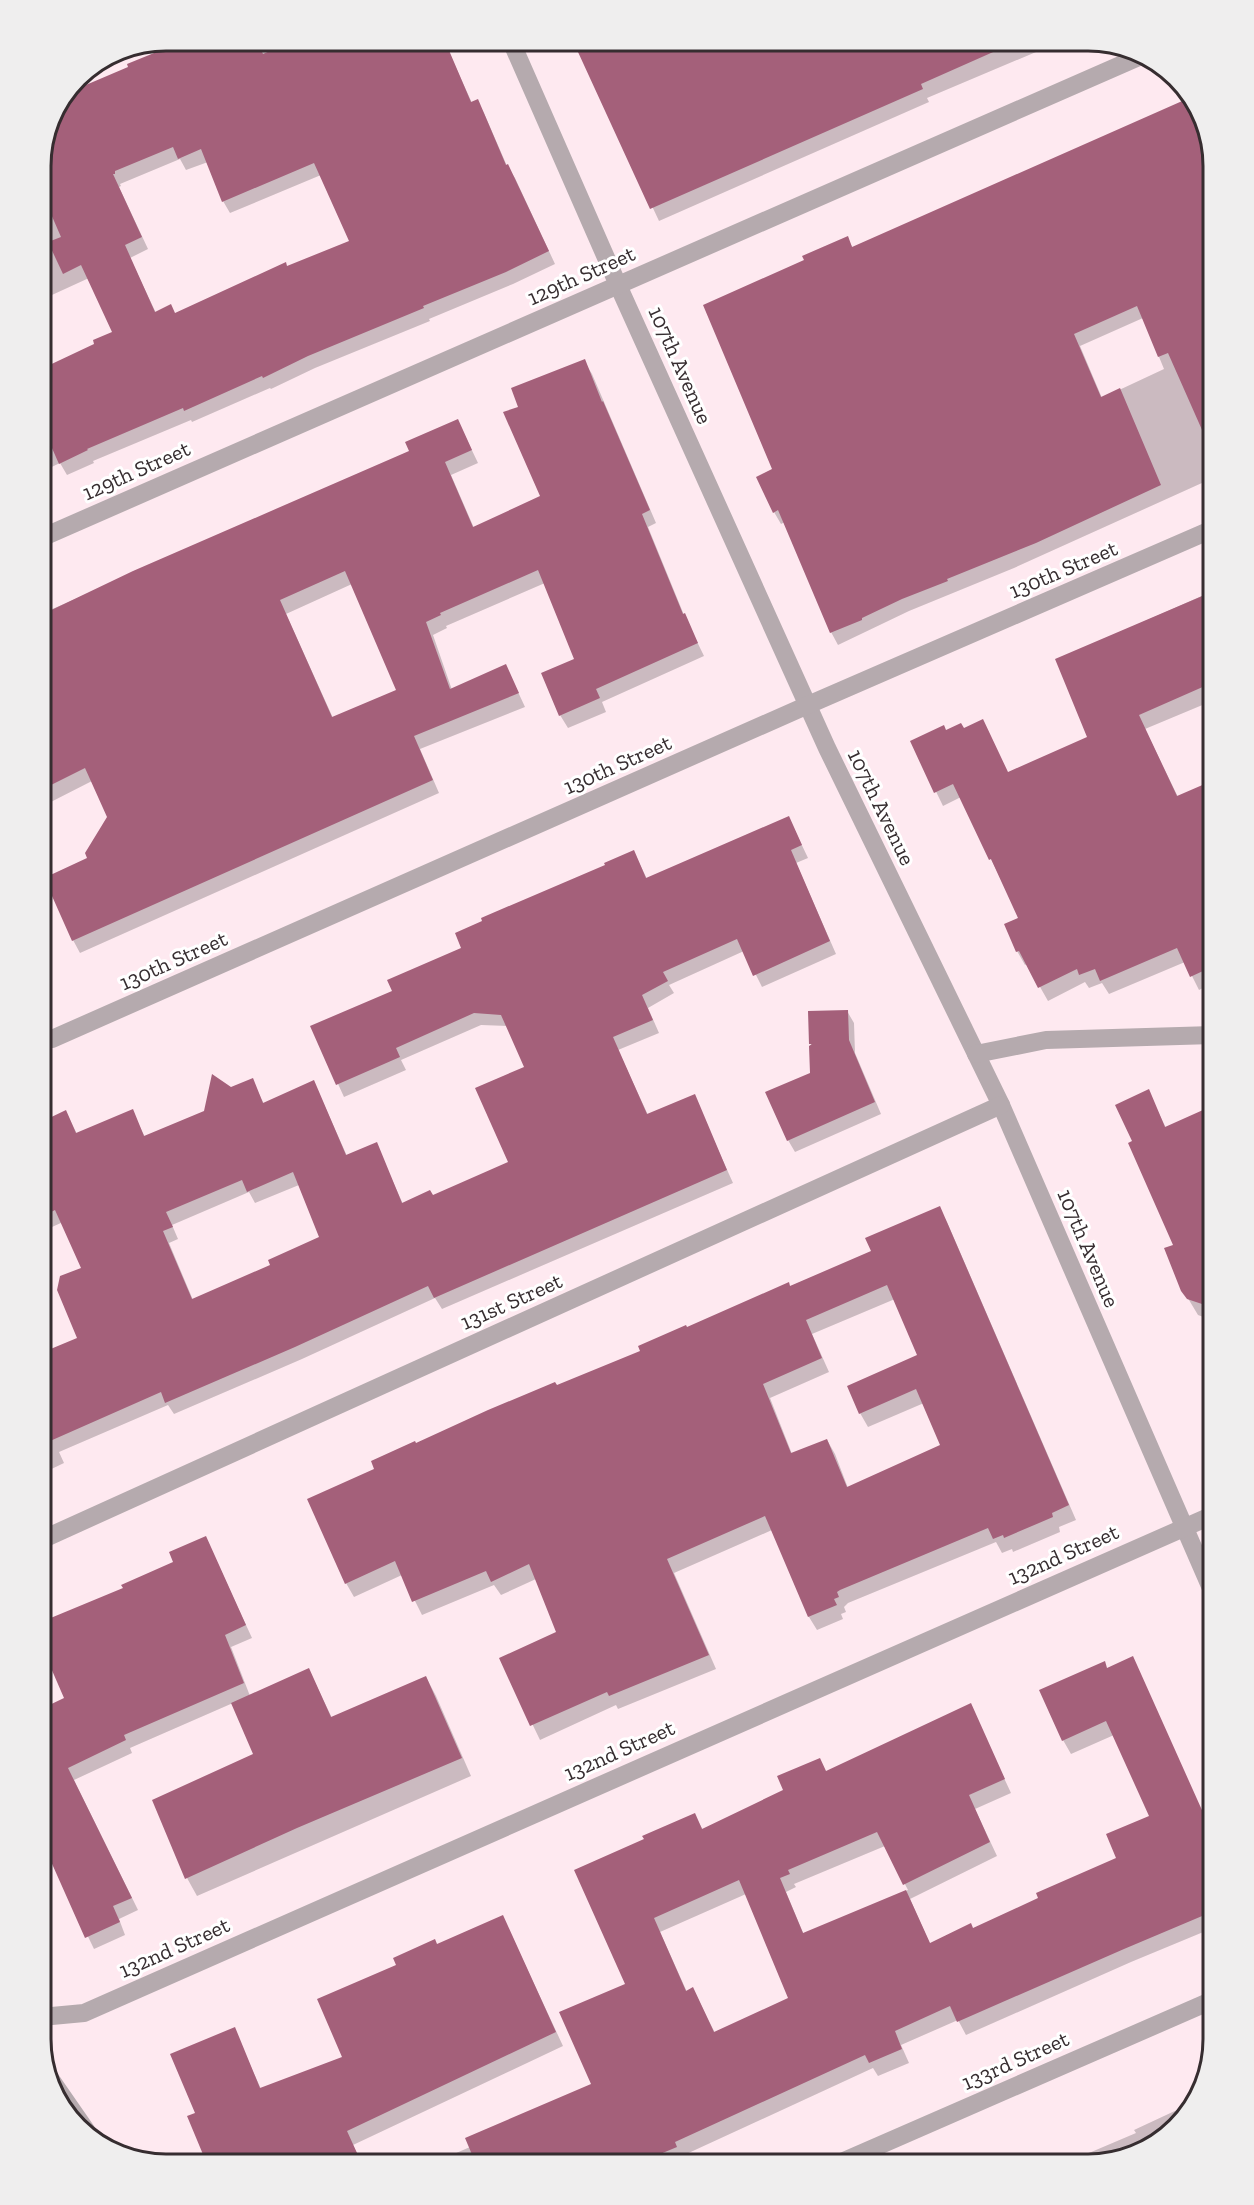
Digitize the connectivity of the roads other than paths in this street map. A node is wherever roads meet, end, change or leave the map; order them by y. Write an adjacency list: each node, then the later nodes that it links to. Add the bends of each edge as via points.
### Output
1 (515, 51): 3 (street, 107th Avenue)
2 (1132, 60): 3 (street, 129th Street)
3 (618, 285): 4 (street, 129th Street); 6 (street, 107th Avenue)
4 (51, 534)
5 (1203, 534): 6 (street, 130th Street)
6 (808, 705): 8 (street, 130th Street); 9 (street, 107th Avenue)
7 (1203, 1035): 9 (street, via 1046,1040)
8 (51, 1040)
9 (976, 1054): 10 (street, 107th Avenue)
10 (1002, 1105): 12 (street, 107th Avenue); 13 (street, 131st Street)
11 (1203, 1520): 12 (street, 132nd Street)
12 (1185, 1528): 14 (street, 107th Avenue); 16 (street, 132nd Street, via 84,2013)
13 (51, 1535)
14 (1203, 1568)
15 (1203, 2005): 17 (street, 133rd Street)
16 (51, 2017)
17 (860, 2154)

